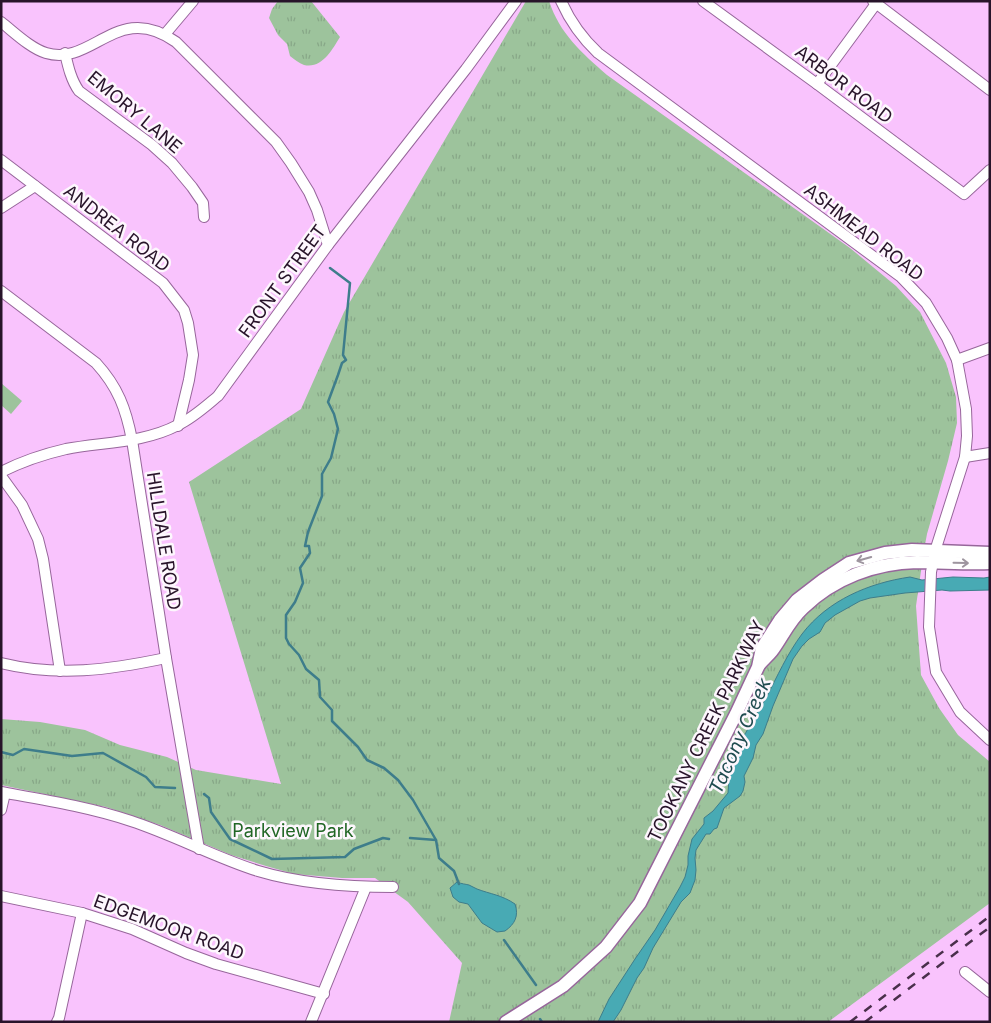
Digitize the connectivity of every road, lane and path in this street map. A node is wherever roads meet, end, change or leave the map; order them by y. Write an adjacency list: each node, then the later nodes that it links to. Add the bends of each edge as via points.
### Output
1 (193, 1): 7 (street)
2 (516, 1): 16 (street, FRONT STREET)
3 (561, 1): 19 (street, ASHMEAD ROAD, via 578,31 598,53 901,277 926,302)
4 (703, 1): 9 (street, ARBOR ROAD)
5 (876, 2): 9 (street); 10 (street)
6 (1, 22): 8 (street, via 35,48 46,53)
7 (166, 33): 8 (street, via 148,26 123,26); 16 (street, via 276,142 310,192)
8 (65, 53): 15 (street, EMORY LANE, via 79,91 172,163 203,203)
9 (817, 84): 12 (street, ARBOR ROAD, via 964,194)
10 (990, 90)
11 (1, 160): 13 (street, ANDREA ROAD)
12 (990, 170)
13 (35, 186): 14 (street); 20 (street, ANDREA ROAD, via 163,283 184,310 193,355)
14 (1, 208)
15 (204, 217)
16 (328, 245): 20 (street, FRONT STREET, via 218,396)
17 (1, 291): 21 (street, HILLDALE ROAD, via 96,363 107,375 120,397)
18 (990, 348): 19 (street)
19 (957, 360): 23 (street, ASHMEAD ROAD, via 966,409)
20 (178, 426): 21 (street, FRONT STREET)
21 (132, 440): 24 (street, FRONT STREET, via 66,449 23,462); 28 (street, HILLDALE ROAD)
22 (990, 453): 23 (street)
23 (965, 457): 26 (street, ASHMEAD ROAD)
24 (1, 474): 31 (street, via 22,505 38,538)
25 (990, 553): 26 (main road, TOOKANY CREEK PARKWAY)
26 (933, 562): 27 (main road, TOOKANY CREEK PARKWAY, one-way to 27); 30 (main road, TOOKANY CREEK PARKWAY, via 877,566 830,587 803,608); 30 (main road, TOOKANY CREEK PARKWAY, one-way to 30, via 912,550 885,553 849,564 797,600 762,648); 32 (street, ASHMEAD ROAD, via 929,627 936,672 960,712)
27 (990, 563)
28 (166, 658): 31 (street, via 129,666); 35 (street, HILLDALE ROAD)
29 (1, 663): 31 (street)
30 (758, 667): 45 (main road, TOOKANY CREEK PARKWAY, via 640,903 606,947 563,986)
31 (60, 671)
32 (990, 740)
33 (3, 792): 34 (street); 35 (street, via 89,808 162,832)
34 (1, 810)
35 (199, 849): 36 (street, via 280,876)
36 (366, 887): 37 (street); 42 (street)
37 (393, 887)
38 (1, 896): 39 (street, EDGEMOOR ROAD)
39 (82, 913): 42 (street, EDGEMOOR ROAD, via 132,929 216,964); 43 (street)
40 (965, 972): 41 (street)
41 (990, 992)
42 (324, 994): 44 (street)
43 (62, 1020)
44 (312, 1022)
45 (506, 1022)

